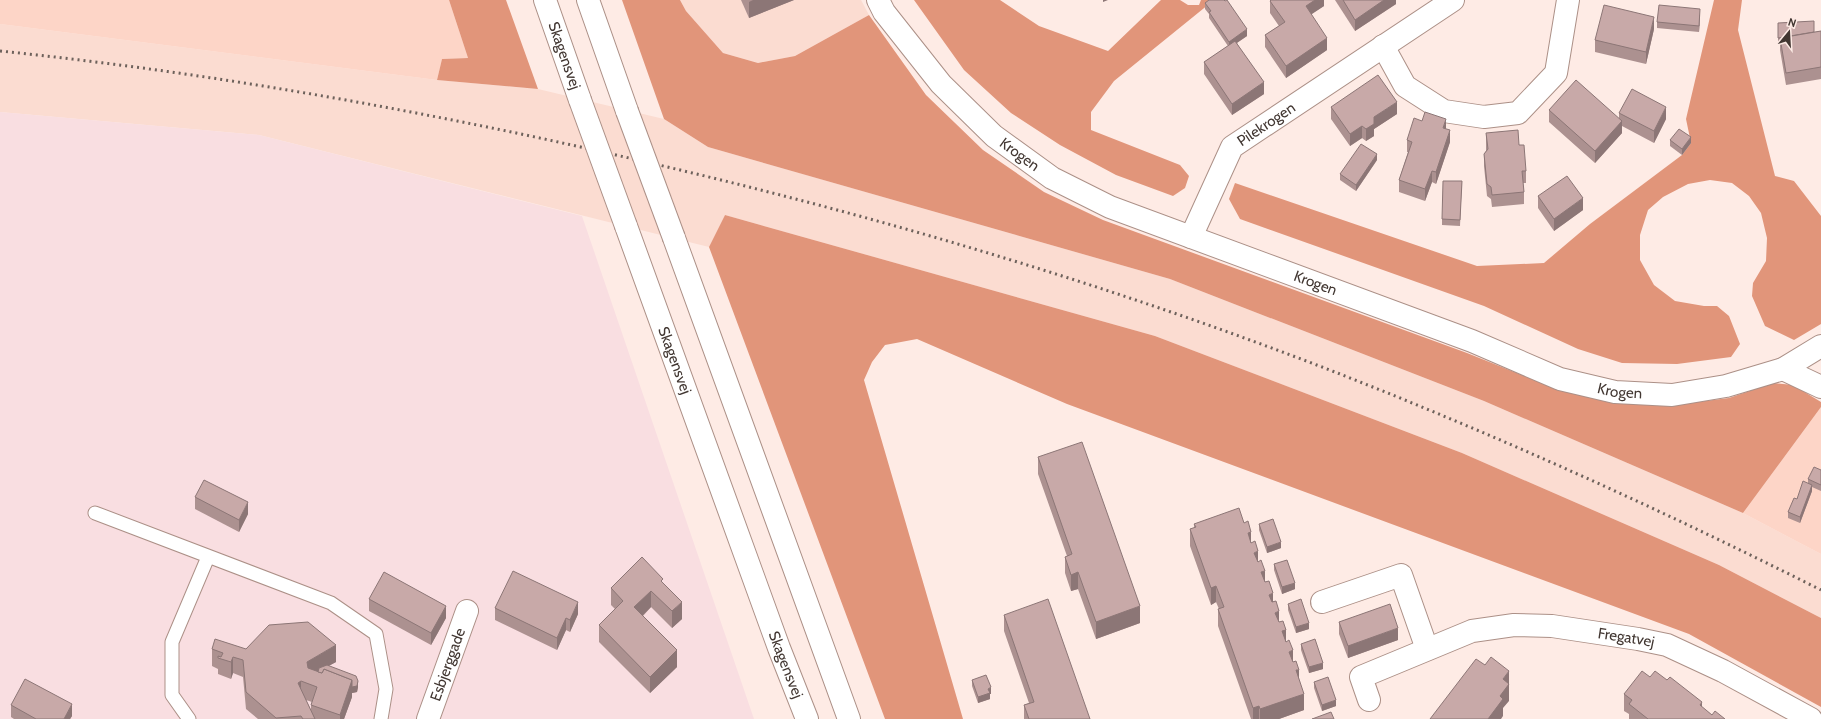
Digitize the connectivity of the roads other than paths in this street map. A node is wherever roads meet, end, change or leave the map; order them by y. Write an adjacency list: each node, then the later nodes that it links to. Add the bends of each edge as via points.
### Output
1 (544, 0): 20 (street, Skagensvej, bridge)
2 (588, 0): 21 (street, bridge)
3 (878, 0): 7 (street, Krogen, via 884,12 941,84 994,136 1052,178 1110,207)
4 (1453, 0): 6 (street, Pilekrogen)
5 (1568, 0): 6 (street, via 1556,73 1518,113 1484,117 1444,111 1405,86)
6 (1382, 46): 7 (street, Pilekrogen, via 1232,148)
7 (1191, 237): 9 (street, Krogen, via 1472,341 1560,379 1615,392 1672,395 1726,386)
8 (1821, 346): 9 (street, Krogen)
9 (1783, 369): 10 (street)
10 (1821, 387)
11 (95, 513): 12 (lane)
12 (208, 557): 17 (lane, via 172,642 172,695); 18 (lane, via 331,604 376,634 386,689)
13 (1322, 602): 15 (street, via 1401,575)
14 (468, 611): 19 (street, Esbjerggade)
15 (1427, 649): 16 (street, Fregatvej, via 1360,676); 22 (street, Fregatvej, via 1472,631 1514,625 1552,626 1638,638 1667,645 1716,667)
16 (1369, 700)
17 (188, 719)
18 (382, 719)
19 (428, 719)
20 (807, 719)
21 (848, 719)
22 (1811, 719)

